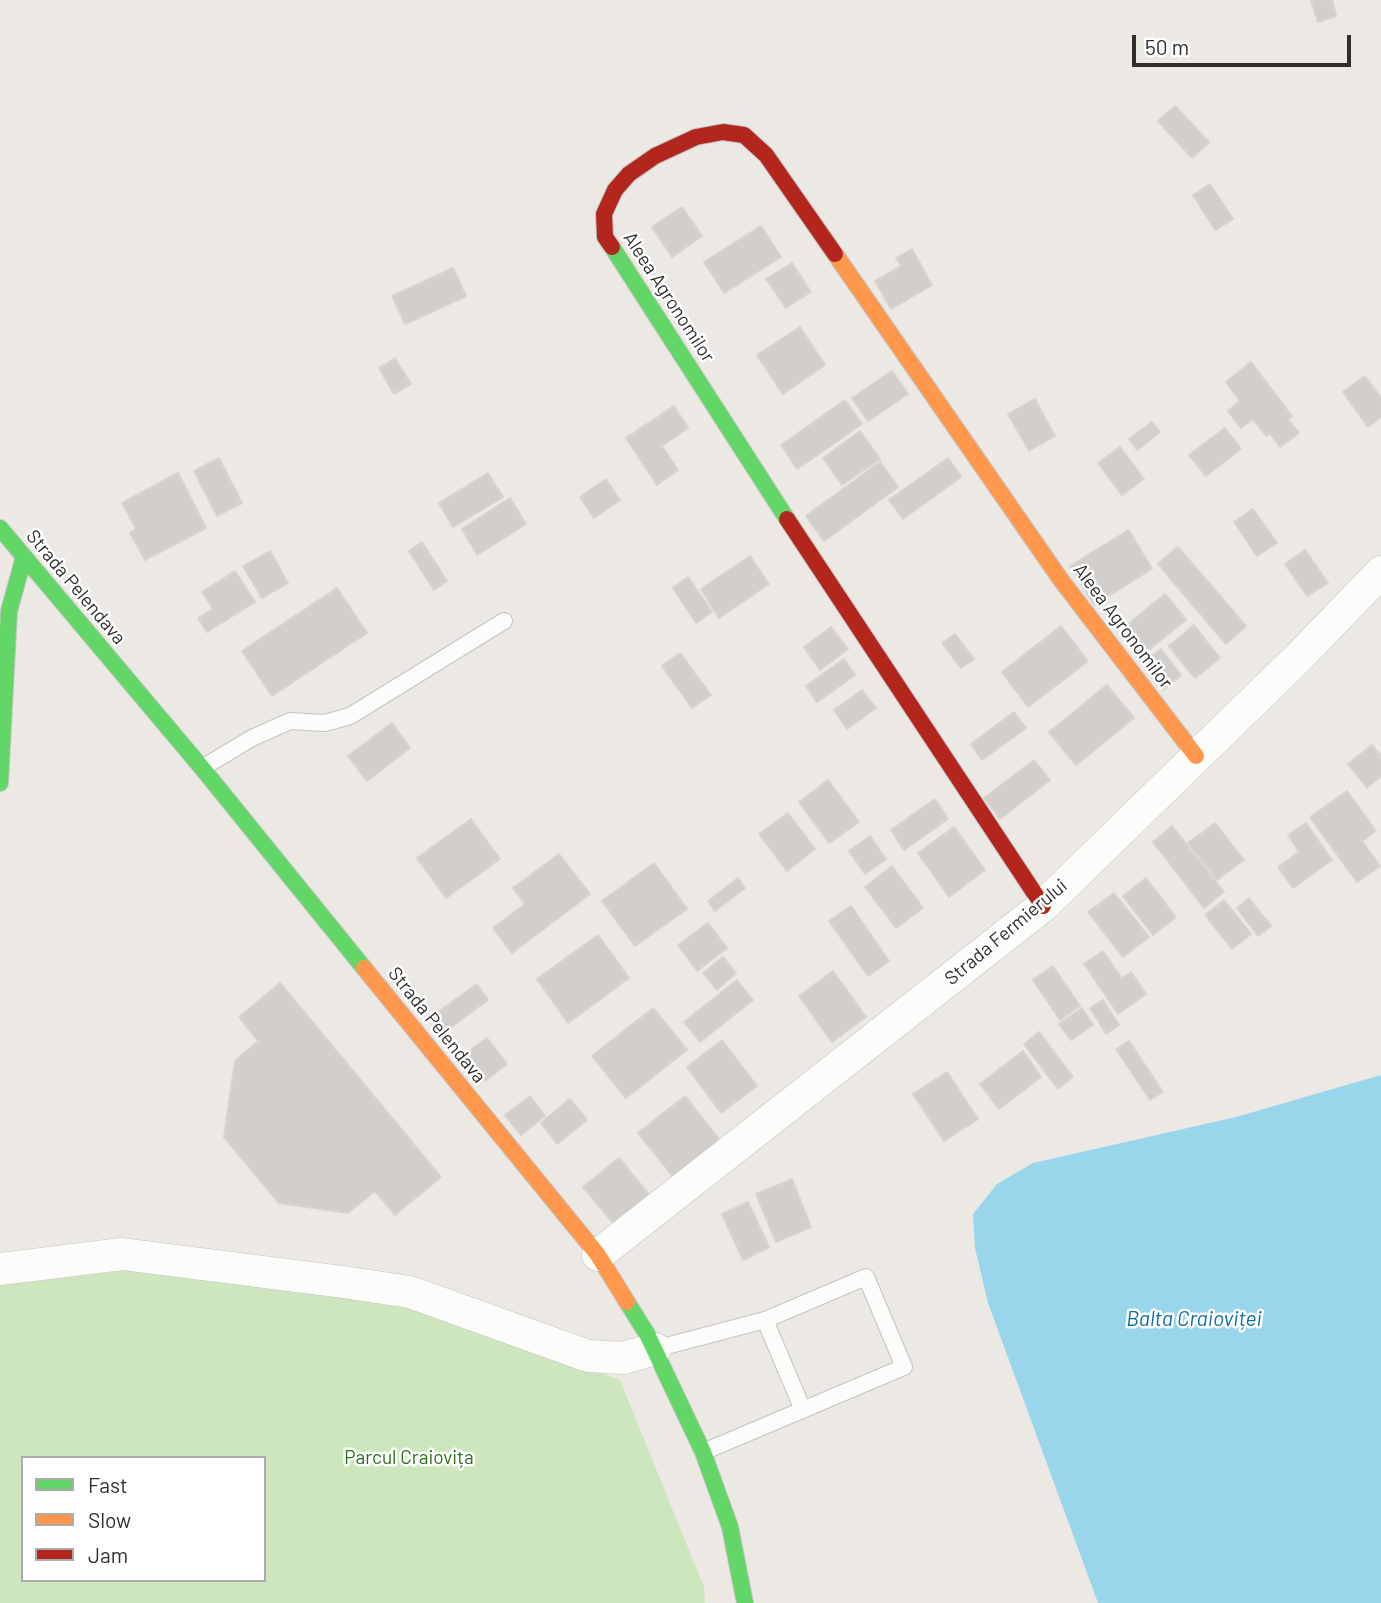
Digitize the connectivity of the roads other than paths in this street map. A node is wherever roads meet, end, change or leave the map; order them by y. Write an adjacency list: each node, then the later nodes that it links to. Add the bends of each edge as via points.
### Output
1 (0, 528): 2 (street, Strada Pelendava)
2 (24, 557): 6 (street, Strada Pelendava); 7 (street, via 9,611)
3 (1381, 572): 5 (street, Strada Fermierului)
4 (504, 621): 6 (lane, via 350,716 324,723 290,721)
5 (1196, 756): 8 (street, Strada Fermierului); 8 (street, Aleea Agronomilor, via 1061,580 766,155 744,135 723,132 696,137 629,173 604,214 604,237)
6 (201, 768): 9 (street, Strada Pelendava)
7 (0, 783)
8 (1043, 906): 9 (street, Strada Fermierului)
9 (598, 1255): 12 (street, Strada Pelendava)
10 (0, 1269): 12 (street, via 122,1254 410,1292 588,1356 623,1358)
11 (765, 1320): 12 (lane); 13 (lane); 13 (lane, via 866,1277 904,1367)
12 (656, 1349): 14 (street, Strada Pelendava)
13 (803, 1410): 14 (lane)
14 (703, 1452): 15 (street, Strada Pelendava, via 730,1527)
15 (745, 1603)

